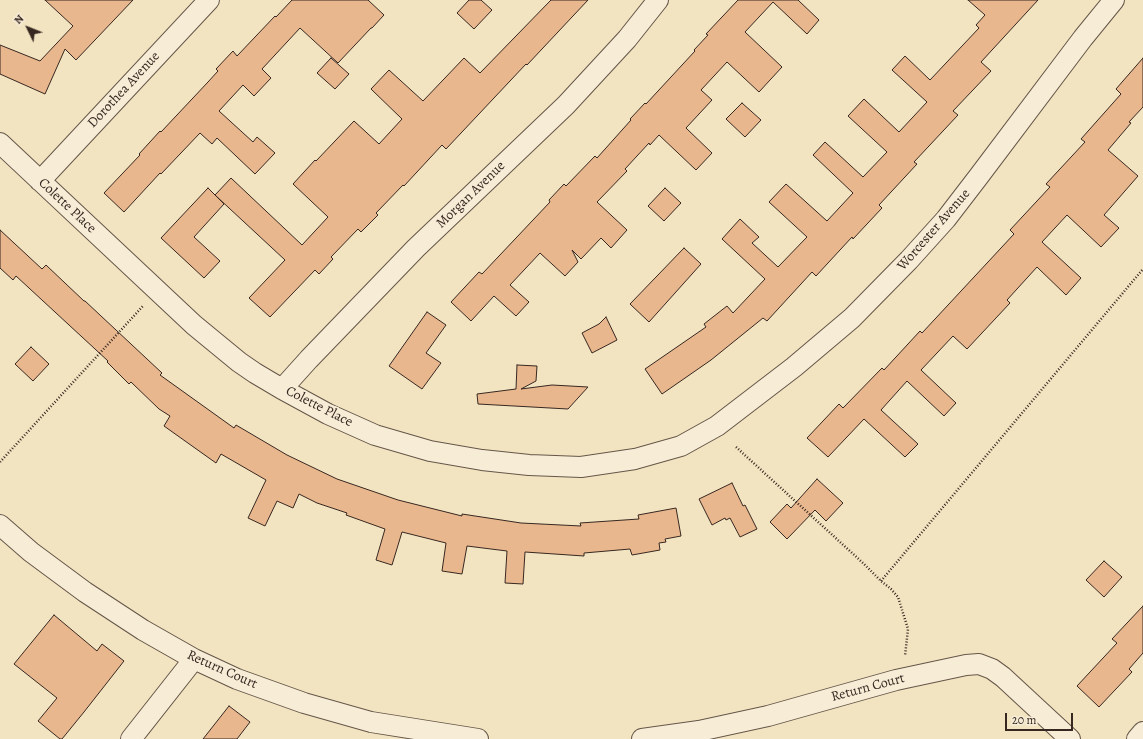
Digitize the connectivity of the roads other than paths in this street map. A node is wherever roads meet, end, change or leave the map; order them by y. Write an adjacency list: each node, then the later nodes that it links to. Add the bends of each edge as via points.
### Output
1 (209, 0): 5 (street, Dorothea Avenue)
2 (658, 0): 6 (street, Morgan Avenue, via 627,39 566,105 416,248)
3 (1114, 0): 7 (street, Worcester Avenue, via 946,219 909,260 846,323)
4 (0, 143): 5 (street, Colette Place)
5 (40, 181): 6 (street, Colette Place, via 194,325 239,362)
6 (282, 389): 7 (street, Colette Place, via 328,414 376,435 430,451 529,465 580,467 635,459 681,446)
7 (717, 426)
8 (0, 525): 9 (street, Return Court, via 31,552 85,592 143,630)
9 (194, 659): 11 (street); 12 (street, Return Court, via 237,679 304,703 371,722)
10 (1143, 732): 15 (street)
11 (131, 739)
12 (478, 739)
13 (642, 739): 14 (street, Return Court, via 699,731 768,716 896,680 979,664 1003,677)
14 (1070, 739)
15 (1137, 739)

